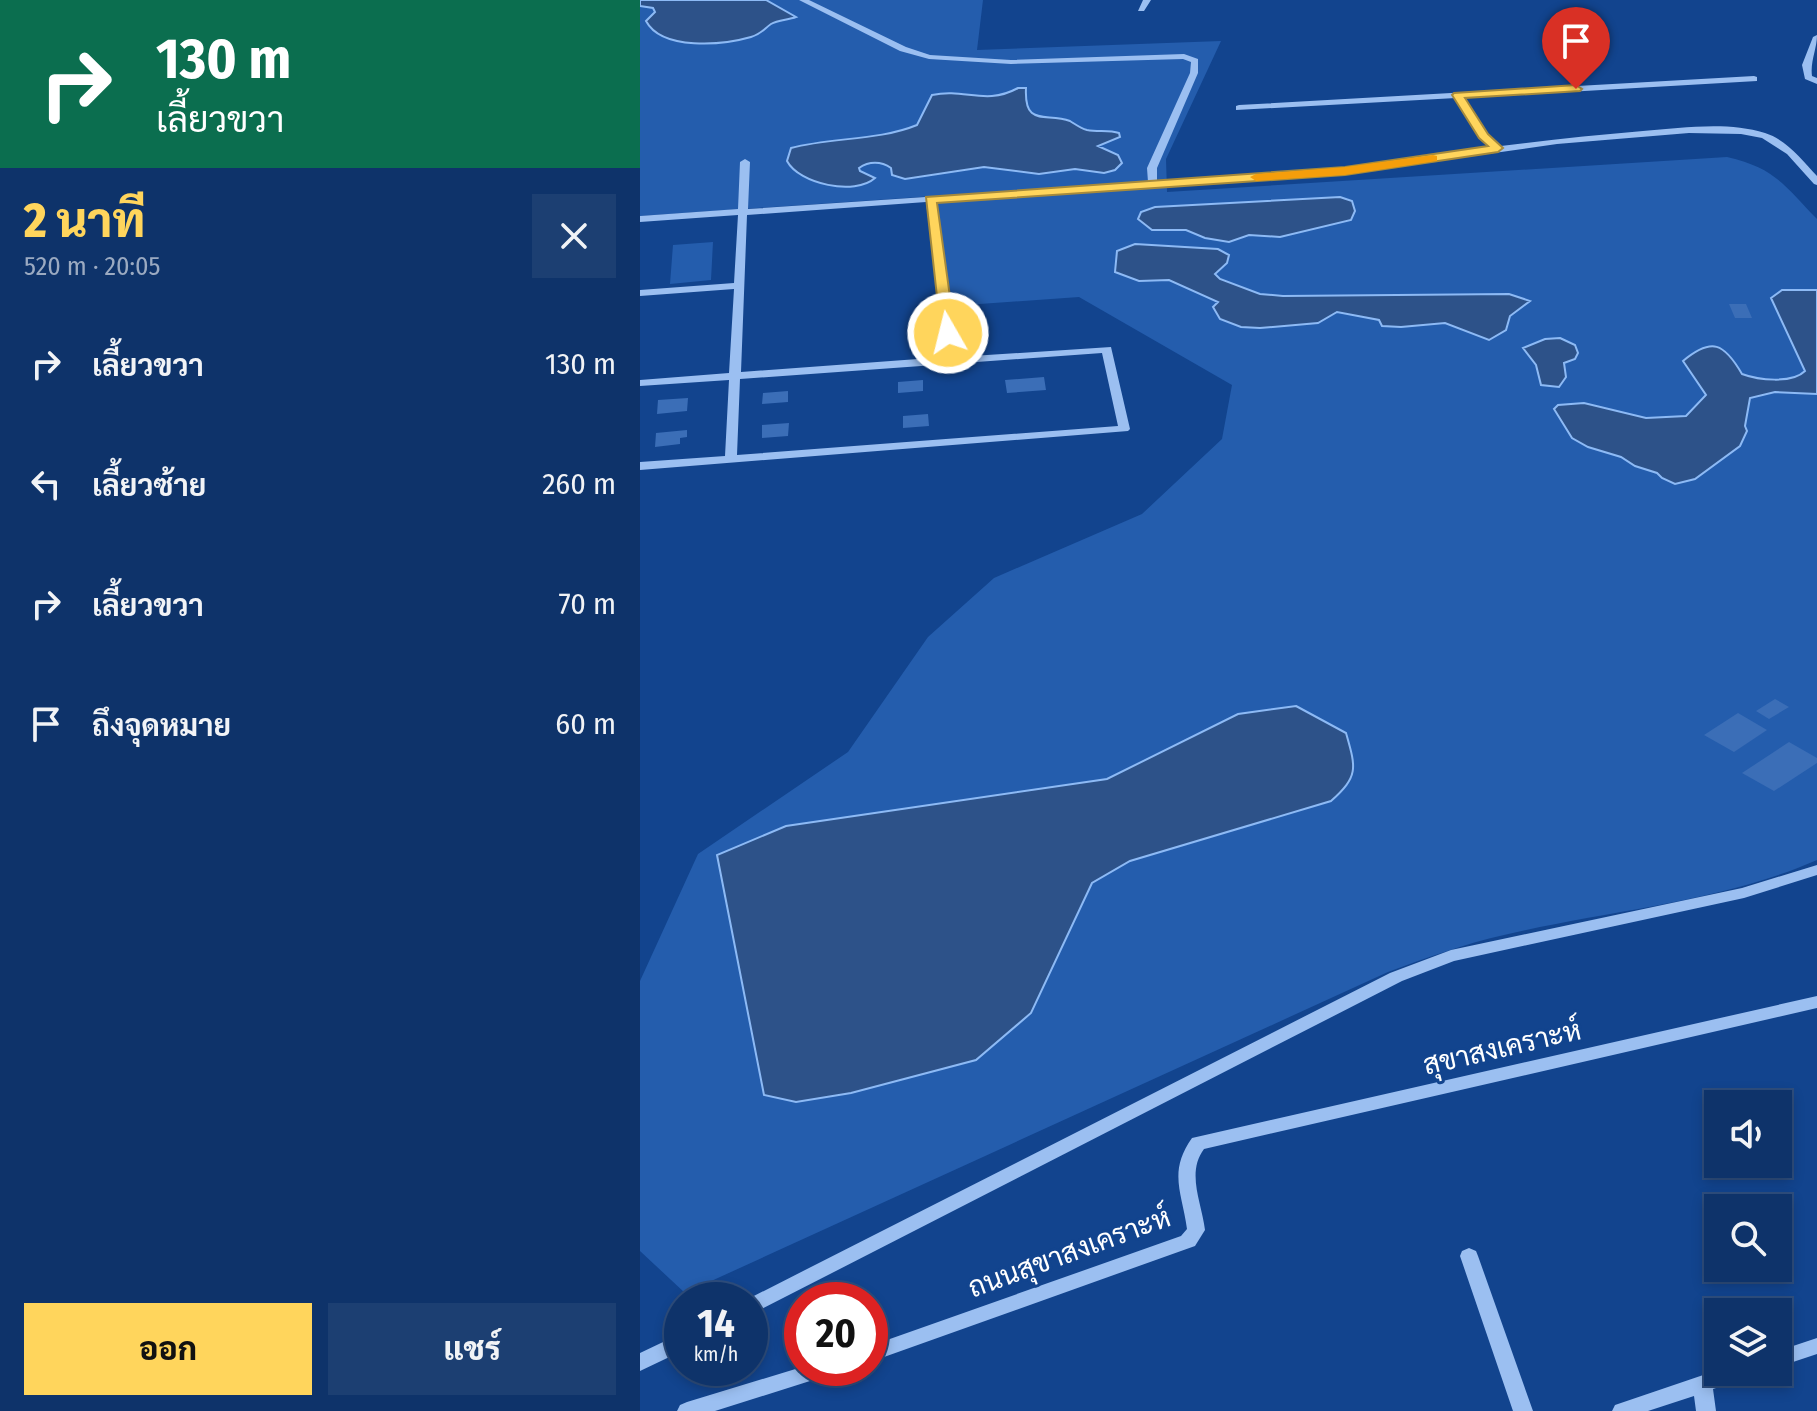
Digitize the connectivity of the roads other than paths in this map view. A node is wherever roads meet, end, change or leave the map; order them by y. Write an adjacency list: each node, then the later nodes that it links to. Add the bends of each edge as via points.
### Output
1 (803, 0): 12 (street, via 929,57 1011,62 1172,56 1195,61 1152,168)
2 (1147, 0): 3 (street)
3 (1141, 9)
4 (1817, 37): 6 (street, via 1806,65 1808,77)
5 (1754, 79): 7 (street)
6 (1817, 81)
7 (1458, 95): 8 (street); 9 (street, via 1483,136)
8 (1239, 108)
9 (1498, 148): 11 (street, via 1641,133 1741,131 1777,142); 12 (street, via 1345,171)
10 (745, 162): 14 (street)
11 (1817, 182)
12 (1153, 185): 13 (street)
13 (930, 200): 14 (street); 18 (street)
14 (741, 212): 15 (street); 16 (street)
15 (640, 219)
16 (737, 286): 17 (street); 19 (street)
17 (640, 293)
18 (951, 359): 19 (street); 21 (street, via 1107,349 1124,429)
19 (734, 375): 20 (street); 21 (street)
20 (640, 383)
21 (731, 458): 22 (street)
22 (640, 466)
23 (1817, 870): 27 (street, via 1744,893 1451,956 1396,977)
24 (1817, 1002): 25 (street, สุขาสงเคราะห์)
25 (1198, 1143): 29 (street, ถนนสุขาสงเคราะห์, via 1187,1155 1184,1170 1196,1230 1188,1241)
26 (1469, 1256): 36 (street)
27 (768, 1298)
28 (1817, 1346): 31 (street)
29 (888, 1348)
30 (664, 1350): 32 (street)
31 (1792, 1354)
32 (640, 1363)
33 (784, 1381): 35 (street)
34 (1702, 1385): 37 (street); 38 (street)
35 (687, 1411)
36 (1523, 1411)
37 (1622, 1411)
38 (1706, 1411)

